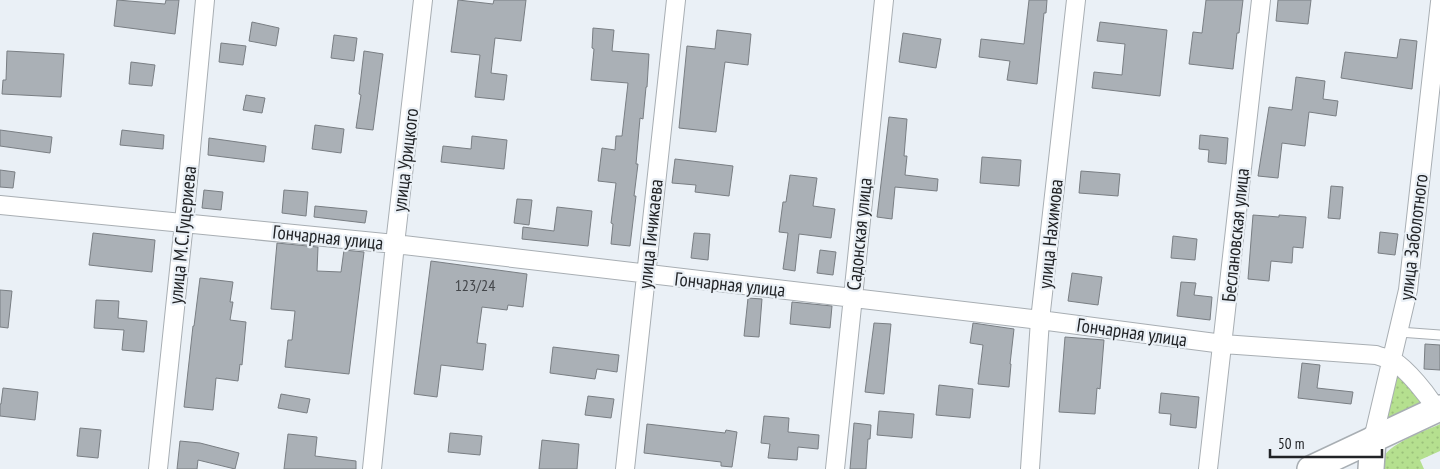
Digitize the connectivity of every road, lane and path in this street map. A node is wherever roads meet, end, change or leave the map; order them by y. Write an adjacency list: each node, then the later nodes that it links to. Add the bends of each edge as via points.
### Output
1 (205, 0): 9 (street, улица М.С.Гуцериева)
2 (424, 0): 10 (street, улица Урицкого)
3 (676, 0): 11 (street, улица Гичикаева)
4 (884, 0): 12 (street, Садонская улица)
5 (1076, 0): 13 (street, улица Нахимова)
6 (1261, 0): 16 (street, Беслановская улица)
7 (1440, 2): 14 (street, улица Заболотного, via 1408,290)
8 (0, 206): 9 (street, Гончарная улица)
9 (184, 222): 10 (street, Гончарная улица); 20 (street, улица М.С.Гуцериева)
10 (395, 244): 11 (street, Гончарная улица); 21 (street, улица Урицкого)
11 (646, 274): 12 (street, Гончарная улица); 22 (street, улица Гичикаева)
12 (852, 298): 13 (street, Гончарная улица); 23 (street, Садонская улица)
13 (1040, 320): 16 (street, Гончарная улица); 24 (street, улица Нахимова)
14 (1399, 332): 15 (lane); 17 (street, улица Заболотного)
15 (1440, 335)
16 (1223, 344): 17 (street, Гончарная улица, via 1376,356); 25 (street, Беслановская улица)
17 (1391, 360): 18 (street, Гончарная улица, via 1413,379); 19 (street, улица Заболотного)
18 (1438, 409): 19 (main road)
19 (1373, 439): 26 (main road); 27 (main road, улица Заболотного)
20 (158, 469)
21 (372, 469)
22 (625, 469)
23 (835, 469)
24 (1030, 469)
25 (1208, 469)
26 (1310, 469)
27 (1371, 469)

